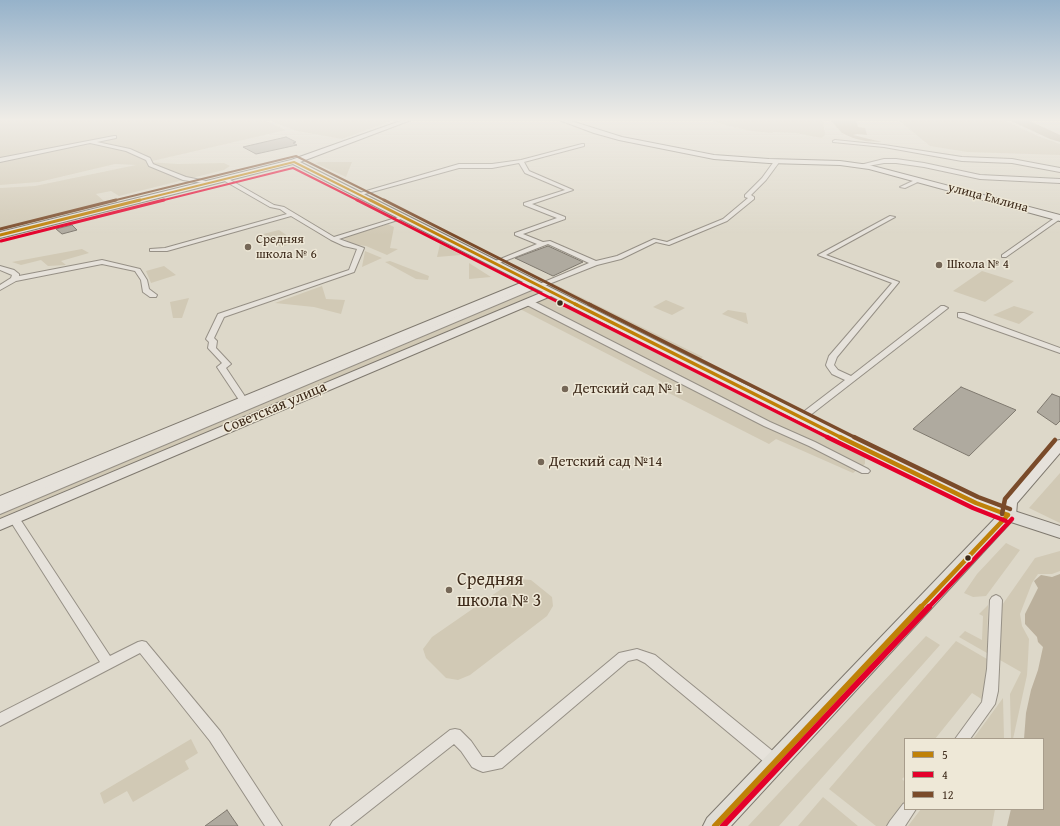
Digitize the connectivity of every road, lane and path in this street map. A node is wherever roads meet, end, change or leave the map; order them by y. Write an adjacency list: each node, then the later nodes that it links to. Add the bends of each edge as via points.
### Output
1 (147, 159): 13 (street, via 151,165 185,179)
2 (308, 159): 8 (street)
3 (530, 159): 6 (street)
4 (738, 159): 7 (street, улица Емлина)
5 (959, 159): 10 (street, via 1012,161)
6 (521, 161): 16 (street, via 492,166 459,166); 23 (street, via 527,172 570,190 526,204 563,218 517,234)
7 (777, 161): 9 (street, улица Емлина, via 829,162); 27 (street, via 747,196 752,198 725,220 667,244 656,240 619,258)
8 (297, 163): 11 (street); 16 (street)
9 (862, 166): 12 (street, улица Емлина); 14 (street, via 896,161 980,177)
10 (1060, 170)
11 (225, 179): 17 (street, via 272,206); 21 (street)
12 (919, 180): 15 (street); 20 (street, улица Емлина)
13 (203, 181)
14 (1060, 181)
15 (903, 187)
16 (359, 194): 18 (street)
17 (292, 214): 22 (street); 24 (street, via 165,250)
18 (404, 216): 22 (street); 26 (street)
19 (892, 217): 38 (street, via 821,255 896,282 833,356 830,365 835,372)
20 (1059, 218): 25 (street)
21 (0, 235)
22 (334, 239): 39 (street, via 361,248 352,271 221,316 210,339 213,341 212,348 228,364 221,367)
23 (543, 244): 26 (street); 27 (street, via 548,242)
24 (152, 250)
25 (1004, 256)
26 (496, 263): 30 (street)
27 (595, 263): 30 (street)
28 (0, 268): 29 (street, via 16,274)
29 (14, 279): 31 (street); 33 (street, via 102,262 138,270 146,290)
30 (534, 286): 32 (street); 39 (street, Советская улица); 44 (street)
31 (0, 288)
32 (551, 292): 40 (street); 46 (street, Советская улица)
33 (154, 295)
34 (530, 303): 42 (street)
35 (944, 308): 38 (street)
36 (961, 314): 37 (street)
37 (1060, 351)
38 (850, 380): 40 (street)
39 (244, 401): 43 (street, Советская улица)
40 (801, 418): 45 (street, via 976,503)
41 (1060, 444): 45 (street, via 1010,502)
42 (865, 471)
43 (0, 502)
44 (0, 510)
45 (1008, 515): 48 (main road); 53 (main road)
46 (14, 518): 47 (street, Советская улица); 50 (street)
47 (0, 525)
48 (1060, 532)
49 (996, 600): 52 (street, via 992,691 988,704)
50 (108, 664): 51 (street); 55 (street, via 142,646 215,736)
51 (0, 720)
52 (963, 738)
53 (775, 762): 56 (street, via 650,659 637,654 624,657 497,763 483,765 477,762 455,735); 57 (main road)
54 (907, 810): 58 (street)
55 (274, 826)
56 (338, 826)
57 (715, 826)
58 (895, 826)

